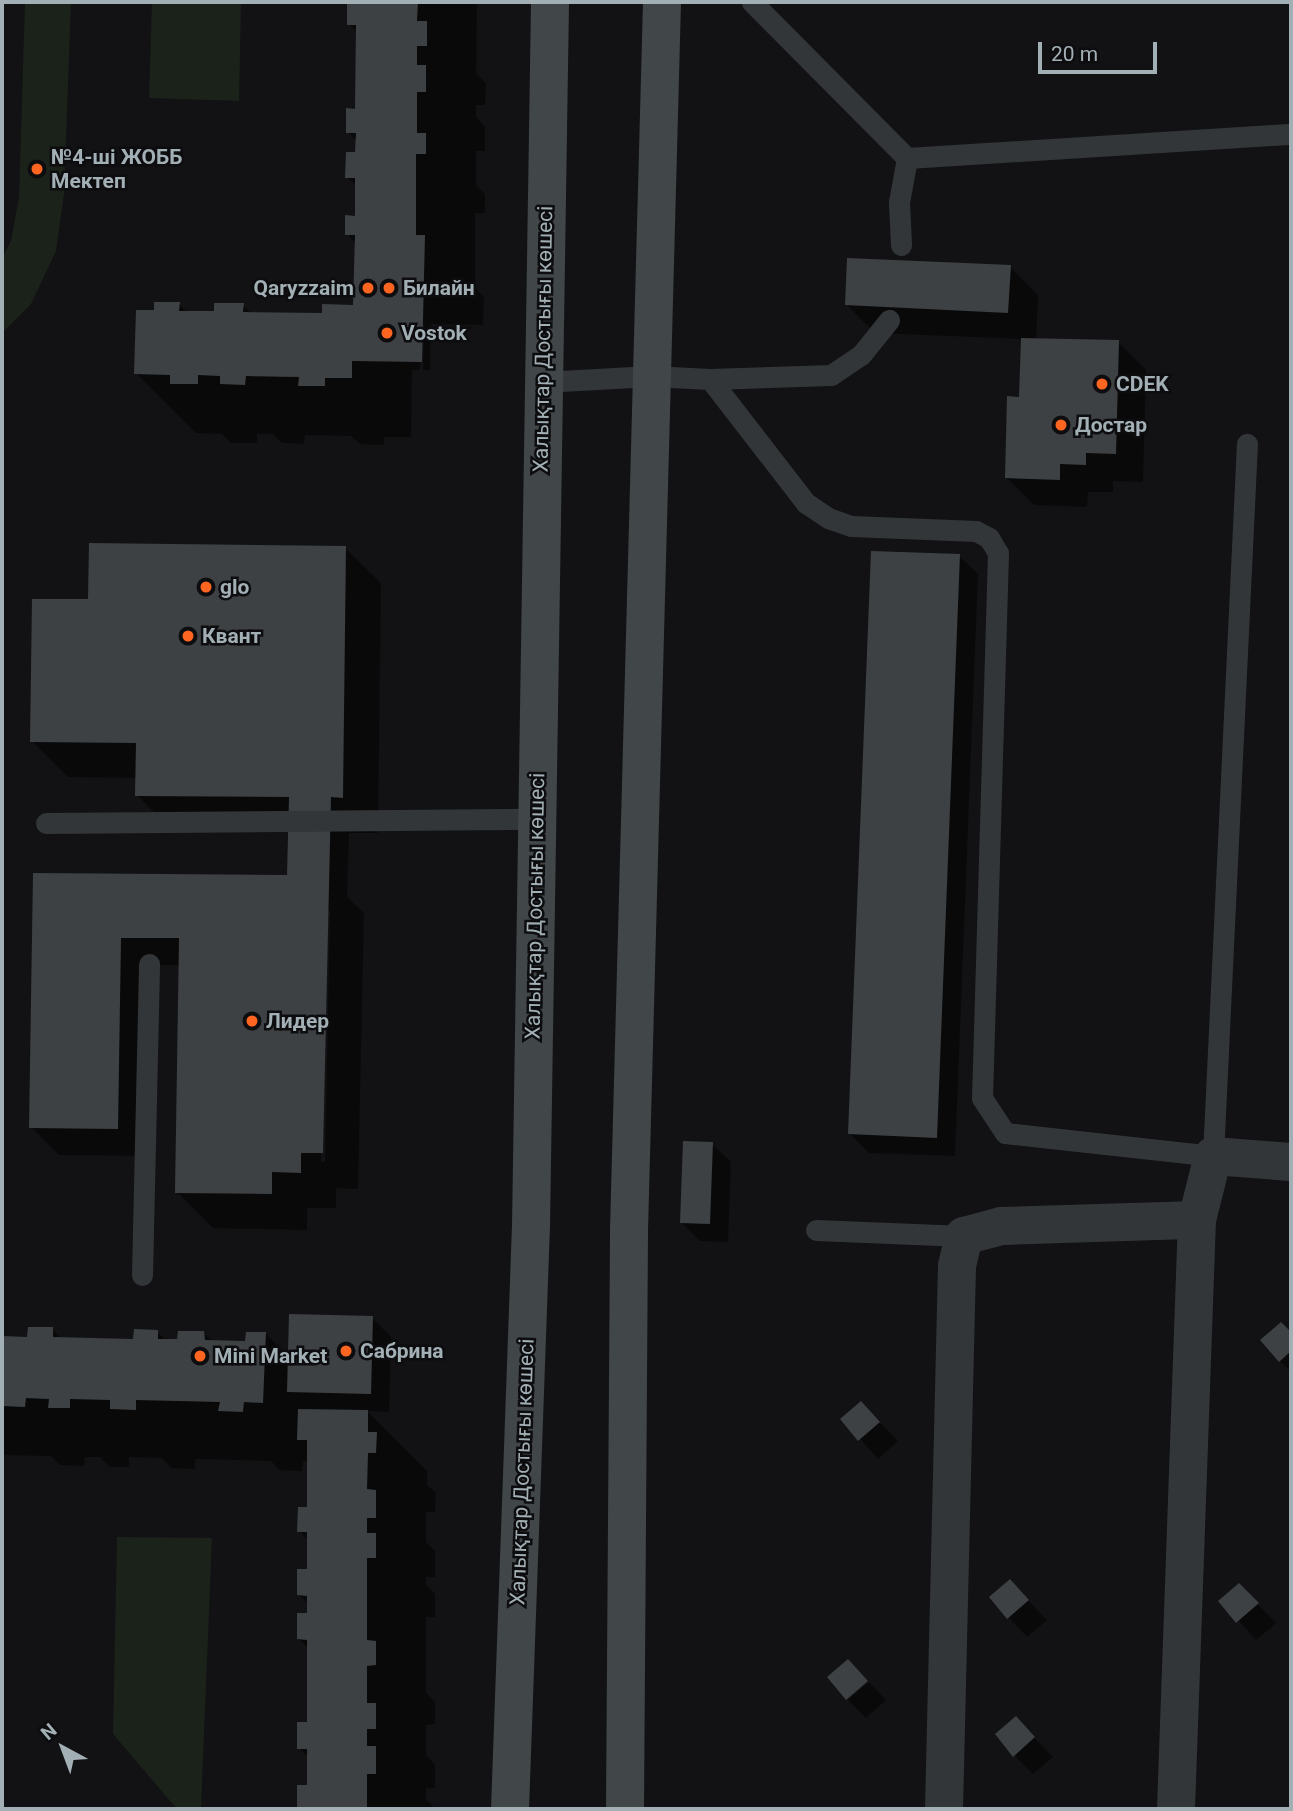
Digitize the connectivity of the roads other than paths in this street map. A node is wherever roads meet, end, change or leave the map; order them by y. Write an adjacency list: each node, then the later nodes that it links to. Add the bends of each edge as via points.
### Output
1 (550, 2): 10 (main road, Халықтар Достығы көшесі)
2 (662, 2): 8 (main road)
3 (752, 2): 5 (lane)
4 (1290, 134): 5 (lane)
5 (907, 158): 6 (lane, via 899,202)
6 (901, 245)
7 (889, 320): 9 (lane, via 861,355 831,375)
8 (651, 376): 9 (lane); 10 (lane); 22 (main road, via 629,1230)
9 (709, 379): 15 (lane, via 806,503 828,518 851,526 976,531 989,538 998,553 982,1098 994,1119 1005,1133)
10 (542, 382): 12 (main road, Халықтар Достығы көшесі)
11 (1247, 444): 15 (lane)
12 (537, 819): 13 (lane); 21 (main road, Халықтар Достығы көшесі, via 531,1226)
13 (46, 823)
14 (149, 964): 20 (lane)
15 (1213, 1156): 16 (street); 17 (street)
16 (1291, 1162)
17 (1198, 1220): 19 (street, via 1002,1226); 24 (street)
18 (816, 1230): 19 (lane)
19 (964, 1237): 23 (street, via 957,1266)
20 (142, 1275)
21 (510, 1809)
22 (625, 1809)
23 (944, 1809)
24 (1176, 1809)

